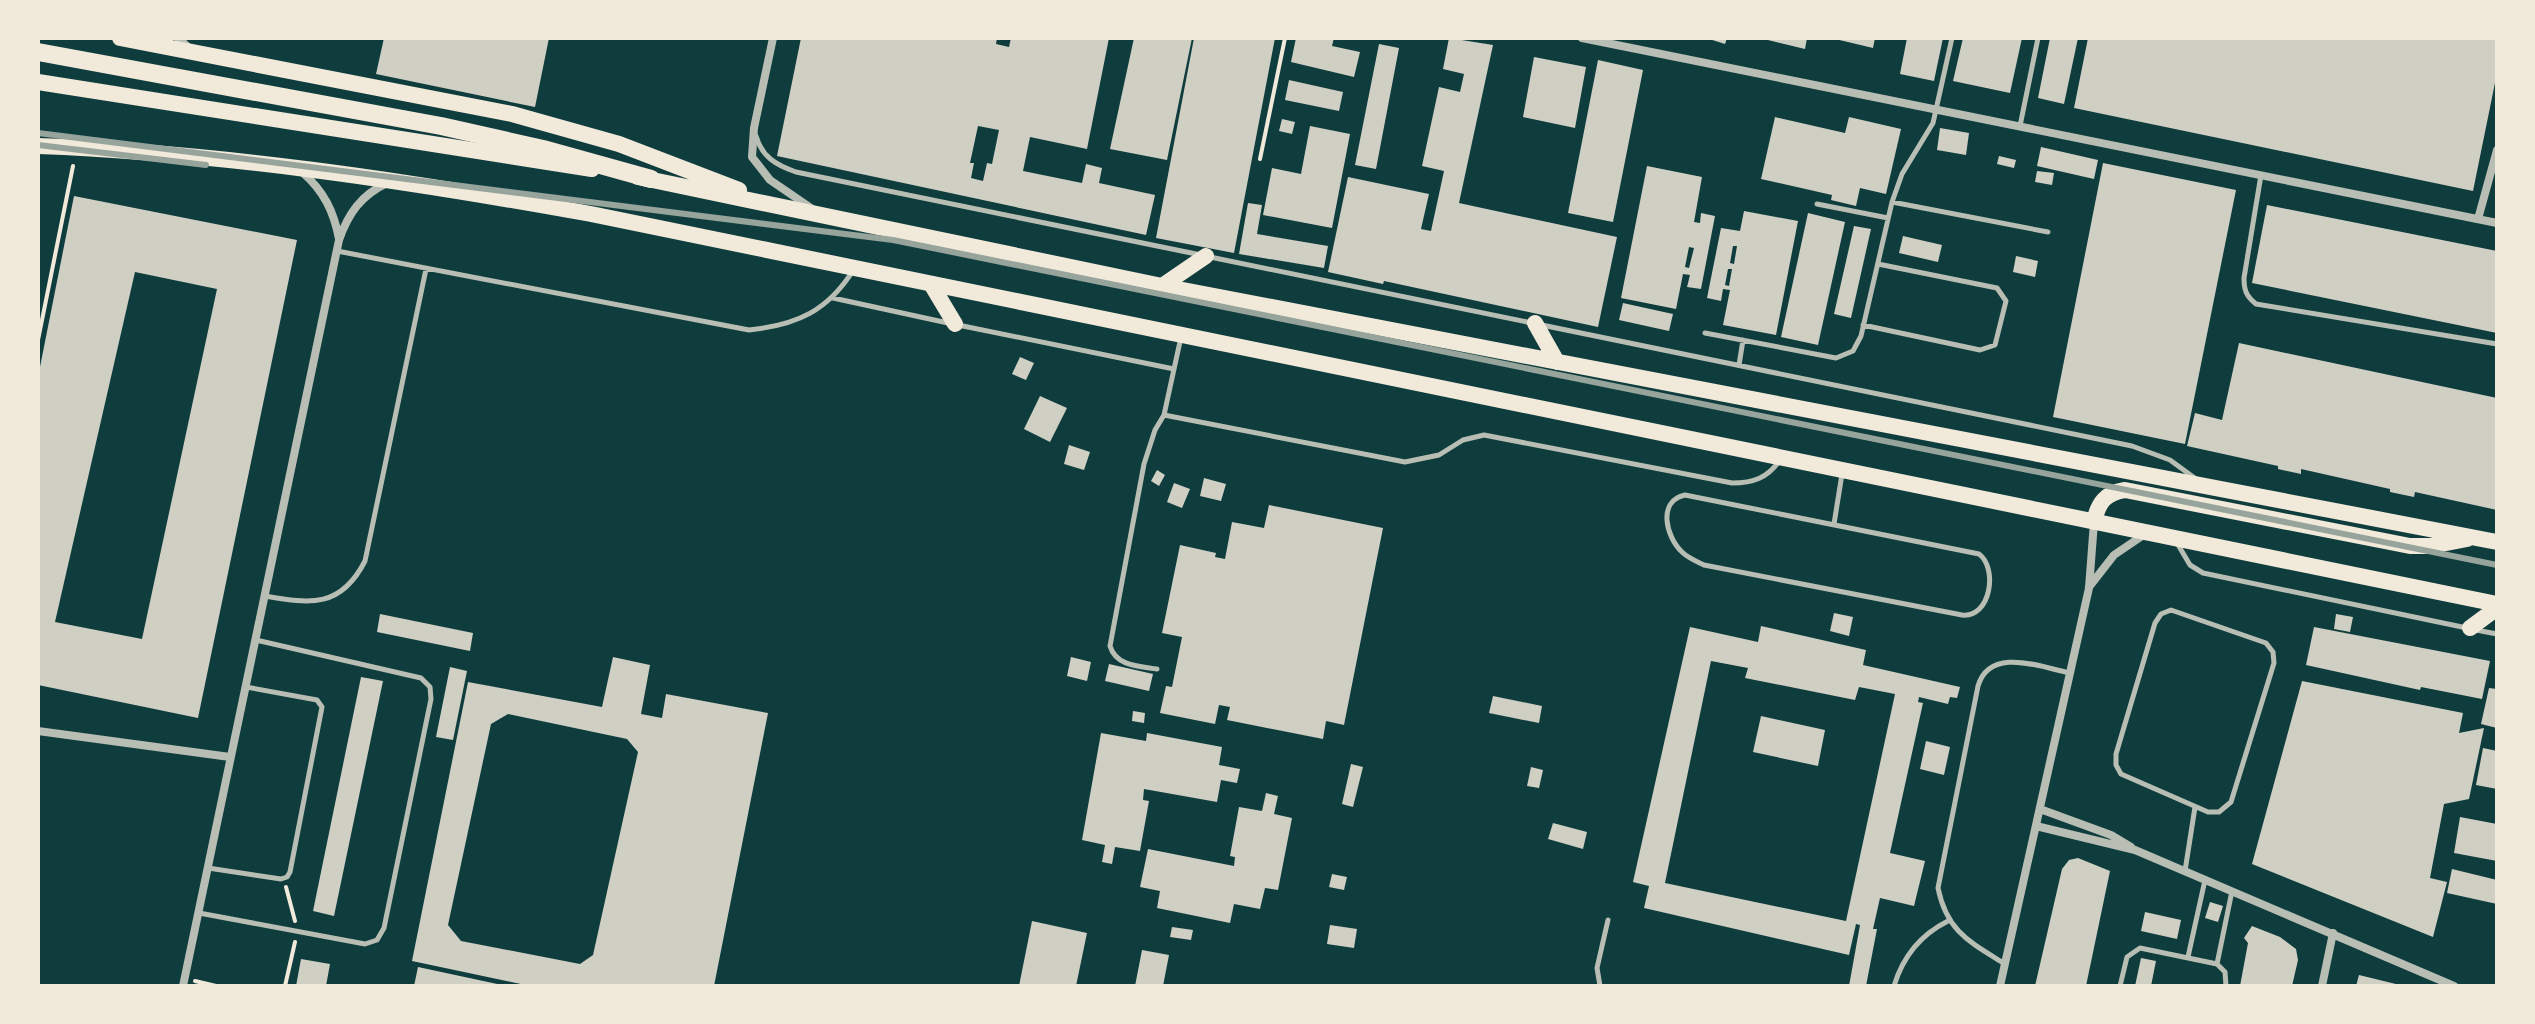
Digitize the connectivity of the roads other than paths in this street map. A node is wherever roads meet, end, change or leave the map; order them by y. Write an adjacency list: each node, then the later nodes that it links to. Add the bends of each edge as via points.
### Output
1 (123, 38): 7 (main road)
2 (178, 38): 7 (street)
3 (773, 38): 12 (street)
4 (1586, 38): 10 (street)
5 (1952, 38): 10 (lane)
6 (2038, 38): 11 (lane)
7 (193, 51): 20 (main road, via 512,114 671,162)
8 (38, 52): 17 (main road, via 441,126)
9 (38, 82): 17 (main road)
10 (1937, 110): 11 (street); 19 (lane)
11 (2020, 127): 16 (street)
12 (754, 128): 22 (street, via 752,157 759,170); 29 (lane, via 766,157 796,172)
13 (38, 146): 15 (main road)
14 (2497, 150): 24 (street)
15 (299, 169): 18 (main road); 27 (street, via 322,193)
16 (2261, 175): 24 (street); 42 (lane, via 2244,278 2248,297 2256,304)
17 (651, 179): 20 (main road)
18 (391, 181): 27 (street, via 358,204); 31 (main road, via 591,214)
19 (1892, 202): 23 (lane); 26 (lane)
20 (774, 204): 22 (main road)
21 (1817, 204): 23 (lane)
22 (821, 215): 34 (main road)
23 (1888, 218): 30 (lane)
24 (2478, 219): 25 (street)
25 (2497, 220)
26 (2048, 232)
27 (339, 240): 28 (street)
28 (337, 251): 32 (lane); 57 (street)
29 (1206, 256): 34 (main road); 36 (lane)
30 (1878, 264): 38 (lane); 38 (lane, via 1997,288 2006,301 2000,336 1991,349 1980,350)
31 (855, 268): 33 (main road); 35 (lane)
32 (426, 269): 35 (lane, via 749,330 779,327); 57 (lane, via 365,561 346,589 331,598 296,602)
33 (931, 284): 37 (main road); 40 (main road)
34 (1162, 286): 43 (main road)
35 (832, 298): 37 (lane)
36 (1535, 323): 43 (main road); 44 (lane)
37 (955, 324): 45 (lane)
38 (1863, 325): 41 (lane, via 1853,351 1836,358)
39 (1705, 333): 41 (lane)
40 (1181, 335): 45 (lane); 47 (main road)
41 (1743, 340): 44 (lane)
42 (2497, 344)
43 (1557, 362): 49 (main road)
44 (1739, 365): 49 (lane, via 2132,446 2170,460)
45 (1174, 369): 46 (lane)
46 (1164, 415): 47 (lane, via 1405,462 1439,455 1484,435 1732,483 1756,481); 62 (lane, via 1144,464 1110,646 1121,661)
47 (1782, 458): 48 (main road)
48 (1843, 470): 50 (main road); 51 (lane)
49 (2203, 485): 53 (main road)
50 (2094, 522): 52 (main road); 53 (main road, via 2103,499 2125,490 2410,546); 56 (street)
51 (1834, 524): 51 (lane, via 1685,495 1673,499 1667,510 1674,543 1704,565 1962,615 1983,608 1989,573 1986,558 1979,554)
52 (2148, 533): 54 (main road); 56 (street, via 2114,555)
53 (2472, 537): 55 (main road)
54 (2176, 538): 58 (main road); 59 (lane, via 2190,565 2203,573)
55 (2497, 542)
56 (2089, 588): 63 (street)
57 (265, 596): 61 (street)
58 (2497, 606): 59 (main road)
59 (2470, 628): 60 (lane)
60 (2497, 634)
61 (256, 640): 64 (street); 75 (lane, via 421,678 430,687 390,897 382,934 365,944)
62 (1157, 669)
63 (2070, 673): 68 (street); 77 (lane, via 2001,662 1980,678 1940,869 1938,888)
64 (246, 687): 66 (street); 71 (lane, via 317,700 322,707 290,872 281,879)
65 (38, 731): 66 (street)
66 (230, 757): 71 (street)
67 (2195, 807): 67 (lane, via 2219,812 2231,802 2274,658 2266,643 2171,610 2155,623 2115,759 2121,774); 72 (lane)
68 (2040, 809): 69 (street); 70 (street, via 2111,835)
69 (2036, 826): 70 (street); 80 (street)
70 (2135, 850): 72 (street)
71 (208, 868): 75 (street)
72 (2185, 871): 73 (street)
73 (2205, 879): 74 (street); 79 (lane)
74 (2232, 891): 78 (street); 81 (lane)
75 (199, 913): 84 (street)
76 (1608, 920): 85 (lane, via 1597,968)
77 (1948, 921): 80 (lane); 86 (lane, via 1916,944)
78 (2333, 933): 82 (street); 90 (street)
79 (2188, 957): 81 (lane); 88 (lane, via 2135,950 2127,957)
80 (2005, 964): 87 (street)
81 (2217, 964): 89 (lane, via 2225,972)
82 (2427, 973): 83 (street); 91 (lane)
83 (2442, 979): 92 (street); 93 (street)
84 (184, 983)
85 (1600, 986)
86 (1894, 986)
87 (2000, 986)
88 (2120, 986)
89 (2226, 986)
90 (2322, 986)
91 (2425, 986)
92 (2454, 986)
93 (2464, 986)

